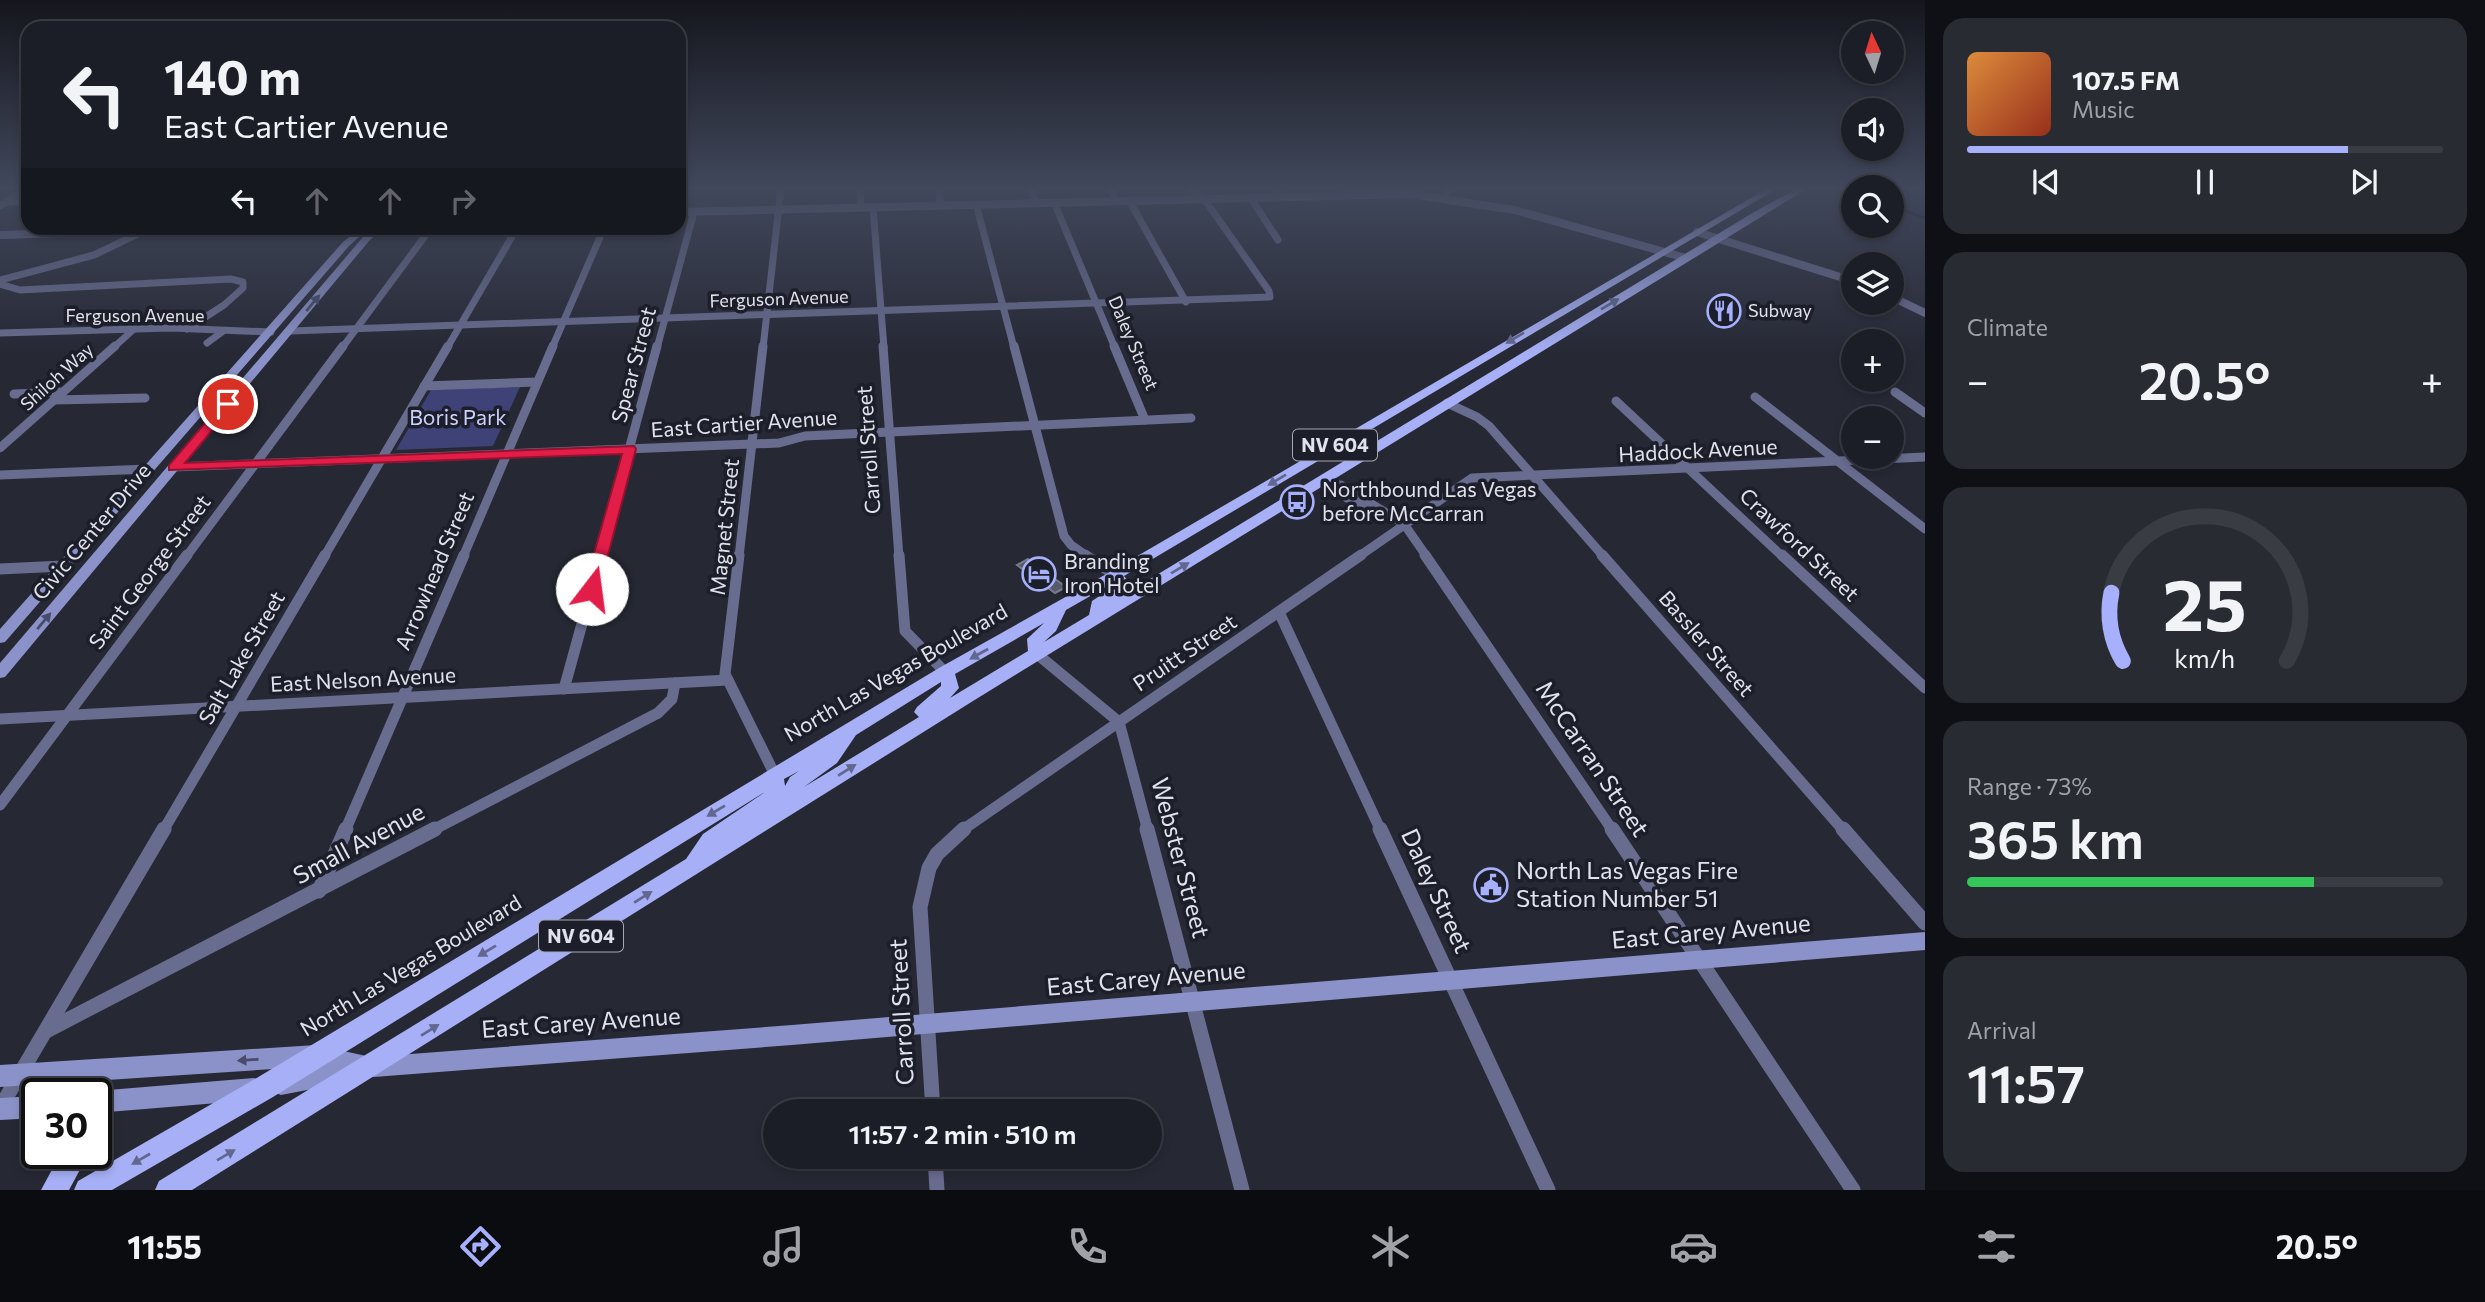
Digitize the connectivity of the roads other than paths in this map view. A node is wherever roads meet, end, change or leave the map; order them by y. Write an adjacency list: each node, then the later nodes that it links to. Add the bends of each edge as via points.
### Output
1 (122, 244): 21 (street)
2 (347, 244): 25 (main road, Civic Center Drive)
3 (362, 244): 39 (main road, Civic Center Drive, one-way to 3)
4 (419, 244): 38 (street, Saint George Street)
5 (508, 244): 35 (street, Salt Lake Street)
6 (597, 244): 33 (street, Arrowhead Street)
7 (685, 244): 31 (street, Spear Street)
8 (774, 244): 30 (street, Magnet Street)
9 (876, 244): 28 (street, Carroll Street)
10 (987, 244): 27 (street)
11 (1071, 244): 26 (street, Daley Street)
12 (1153, 244): 23 (street)
13 (1234, 244): 23 (street, Ferguson Avenue, via 1270,297)
14 (1631, 244): 18 (street)
15 (1678, 244): 18 (main road, North Las Vegas Boulevard / NV 604)
16 (1711, 244): 19 (main road, NV 604)
17 (1733, 244): 20 (street)
18 (1661, 253): 19 (street); 22 (main road, North Las Vegas Boulevard / NV 604)
19 (1683, 260): 34 (main road, NV 604, one-way to 19)
20 (1841, 277)
21 (0, 282): 37 (street, via 20,290 243,282 243,288 224,305)
22 (1580, 299): 32 (main road, North Las Vegas Boulevard / NV 604); 34 (main road, via 1581,309 1569,319)
23 (1186, 302): 26 (street, Ferguson Avenue)
24 (1904, 303): 29 (street)
25 (293, 305): 39 (main road, via 284,326); 41 (main road, Civic Center Drive)
26 (1097, 305): 27 (street, Ferguson Avenue); 61 (street, Daley Street)
27 (1004, 308): 28 (street, Ferguson Avenue); 63 (street)
28 (882, 312): 30 (street, Ferguson Avenue); 64 (street, Carroll Street)
29 (1925, 313)
30 (766, 315): 31 (street, Ferguson Avenue); 65 (street, Magnet Street)
31 (665, 319): 33 (street, Ferguson Avenue); 68 (street, Spear Street)
32 (1548, 319): 43 (main road, via 1558,326 1547,334); 46 (main road, North Las Vegas Boulevard / NV 604, one-way to 46)
33 (563, 322): 35 (street, Ferguson Avenue); 47 (street, Arrowhead Street)
34 (1576, 324): 43 (main road, NV 604)
35 (459, 326): 38 (street, Ferguson Avenue); 48 (street, Salt Lake Street)
36 (134, 329): 37 (street, Ferguson Avenue); 42 (street, Ferguson Avenue); 49 (street, Shiloh Way)
37 (187, 329): 40 (street, Ferguson Avenue)
38 (355, 329): 39 (street, Ferguson Avenue); 73 (street, Saint George Street)
39 (290, 331): 45 (main road, Civic Center Drive)
40 (222, 332): 41 (street, Ferguson Avenue); 44 (street)
41 (271, 332): 45 (main road, via 278,334); 58 (main road, Civic Center Drive)
42 (0, 333)
43 (1548, 341): 57 (main road, NV 604)
44 (207, 343)
45 (263, 362): 74 (main road, Civic Center Drive)
46 (1450, 376): 52 (main road, North Las Vegas Boulevard / NV 604); 57 (main road, via 1455,384 1442,394)
47 (537, 382): 48 (street); 69 (street, Arrowhead Street)
48 (424, 386): 71 (street, Salt Lake Street)
49 (63, 392): 51 (street); 55 (street, Shiloh Way)
50 (1895, 392): 59 (street)
51 (14, 394)
52 (1421, 394): 62 (main road, via 1428,402 1410,417); 66 (main road, North Las Vegas Boulevard / NV 604)
53 (1755, 397): 72 (street)
54 (145, 398): 55 (street)
55 (54, 400): 67 (street, Shiloh Way)
56 (1616, 401): 76 (street, Crawford Street)
57 (1447, 403): 62 (main road, NV 604); 78 (street, Bassler Street, via 1489,426)
58 (203, 408): 74 (main road, via 207,411 203,418 165,464); 75 (main road, Civic Center Drive)
59 (1925, 413)
60 (1191, 418): 61 (street, East Cartier Avenue)
61 (1144, 420): 63 (street, East Cartier Avenue)
62 (1411, 424): 80 (main road, NV 604)
63 (1035, 425): 64 (street, East Cartier Avenue); 86 (street, via 1064,536 1070,545)
64 (890, 432): 65 (street, East Cartier Avenue); 92 (street, Carroll Street, via 905,631)
65 (752, 444): 68 (street, East Cartier Avenue); 94 (street, Magnet Street, via 726,674)
66 (1331, 447): 80 (main road, via 1329,458 1318,470); 86 (main road, North Las Vegas Boulevard / NV 604, one-way to 86)
67 (0, 448)
68 (630, 449): 69 (street, East Cartier Avenue); 97 (street, Spear Street)
69 (506, 454): 71 (street, East Cartier Avenue); 98 (street, Arrowhead Street)
70 (1925, 457): 72 (street, Haddock Avenue)
71 (381, 459): 73 (street, East Cartier Avenue); 99 (street, Salt Lake Street)
72 (1839, 461): 76 (street, Haddock Avenue); 82 (street)
73 (254, 464): 74 (street, East Cartier Avenue); 100 (street, Saint George Street)
74 (174, 467): 83 (main road, Civic Center Drive)
75 (148, 469): 77 (street); 83 (main road, via 158,470 107,533 104,538); 84 (main road, Civic Center Drive)
76 (1689, 469): 78 (street, Haddock Avenue); 96 (street, Crawford Street)
77 (0, 475)
78 (1534, 476): 79 (street, Haddock Avenue); 111 (street, Bassler Street)
79 (1472, 478): 81 (street, Pruitt Street)
80 (1328, 483): 81 (street, McCarran Street, via 1333,490); 89 (main road, NV 604, one-way to 80)
81 (1404, 524): 88 (street, Pruitt Street); 113 (street, McCarran Street)
82 (1925, 529)
83 (110, 542): 93 (main road, Civic Center Drive, one-way to 83)
84 (63, 566): 85 (street); 90 (main road, Civic Center Drive)
85 (0, 569)
86 (1115, 575): 87 (main road, North Las Vegas Boulevard / NV 604); 89 (main road, via 1121,587 1098,605)
87 (1059, 608): 91 (main road, via 1050,626 1035,639); 92 (main road, North Las Vegas Boulevard / NV 604, one-way to 92)
88 (1279, 612): 102 (street, Pruitt Street); 114 (street, Daley Street)
89 (1097, 618): 91 (main road, NV 604)
90 (0, 638)
91 (1037, 654): 102 (street); 104 (main road, NV 604)
92 (945, 672): 103 (main road, North Las Vegas Boulevard / NV 604); 104 (main road, via 950,688 921,713)
93 (0, 673)
94 (729, 680): 95 (street, East Nelson Avenue); 105 (street, Magnet Street)
95 (675, 683): 97 (street, East Nelson Avenue); 110 (street, Small Avenue, via 672,699 658,713)
96 (1925, 688)
97 (565, 689): 98 (street, East Nelson Avenue)
98 (402, 697): 99 (street, East Nelson Avenue); 110 (street, Arrowhead Street)
99 (236, 706): 100 (street, East Nelson Avenue); 117 (street, Salt Lake Street)
100 (67, 715): 101 (street, East Nelson Avenue); 106 (street, Saint George Street)
101 (0, 719)
102 (1119, 722): 109 (street, Pruitt Street, via 958,832); 115 (street, Webster Street)
103 (854, 727): 105 (main road, North Las Vegas Boulevard / NV 604); 107 (main road, via 830,758 797,782 787,799)
104 (916, 727): 107 (main road, NV 604, one-way to 104)
105 (775, 775): 108 (main road, via 770,800 710,840); 118 (main road, North Las Vegas Boulevard / NV 604, one-way to 118)
106 (0, 805)
107 (789, 806): 108 (main road, NV 604)
108 (692, 866): 119 (main road, NV 604, one-way to 108)
109 (929, 868): 116 (street, Carroll Street, via 920,907)
110 (319, 891): 117 (street, Small Avenue)
111 (1925, 923)
112 (1925, 941): 113 (main road, East Carey Avenue)
113 (1699, 960): 114 (main road, East Carey Avenue); 134 (street, McCarran Street)
114 (1450, 980): 115 (main road, East Carey Avenue); 133 (street, Daley Street)
115 (1192, 1002): 116 (main road, East Carey Avenue); 132 (street, Webster Street)
116 (927, 1023): 119 (main road, East Carey Avenue); 122 (street, Carroll Street)
117 (48, 1030): 120 (street, Salt Lake Street)
118 (316, 1055): 119 (main road, East Carey Avenue); 120 (main road, East Carey Avenue, one-way to 120); 121 (main road, North Las Vegas Boulevard / NV 604)
119 (372, 1066): 121 (main road, East Carey Avenue); 130 (main road, one-way to 119)
120 (10, 1076): 125 (street, Salt Lake Street)
121 (264, 1088): 123 (main road, East Carey Avenue); 129 (main road, North Las Vegas Boulevard, one-way to 129)
122 (932, 1099)
123 (112, 1101)
124 (21, 1108): 125 (main road)
125 (0, 1109)
126 (66, 1169): 128 (main road)
127 (936, 1169): 131 (street)
128 (54, 1190)
129 (86, 1190)
130 (168, 1190)
131 (937, 1190)
132 (1242, 1190)
133 (1548, 1190)
134 (1853, 1190)

